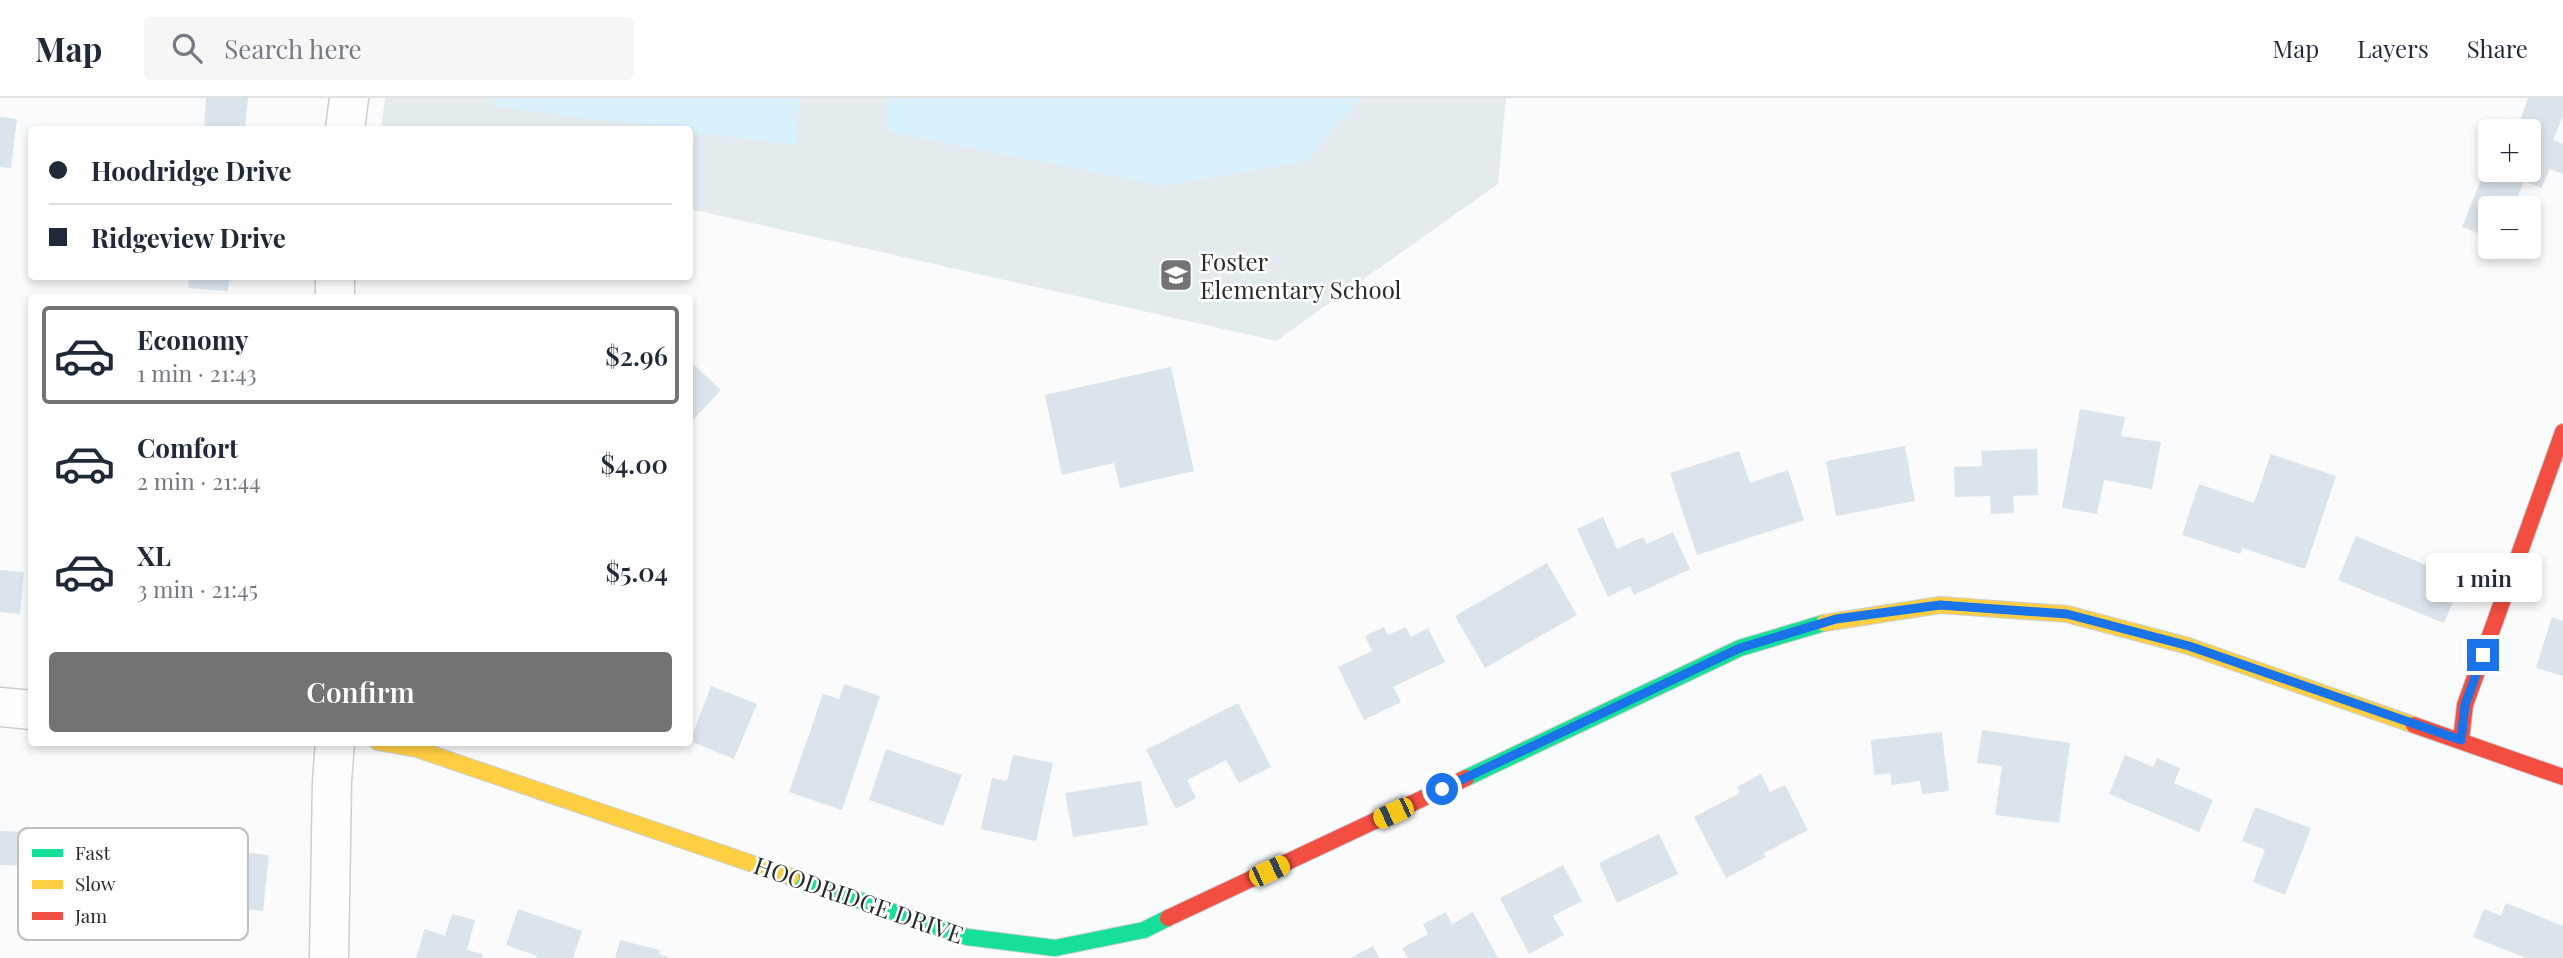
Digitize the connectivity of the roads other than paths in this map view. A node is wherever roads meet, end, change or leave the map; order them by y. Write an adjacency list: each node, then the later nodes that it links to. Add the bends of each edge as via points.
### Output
1 (349, 98): 2 (street)
2 (346, 126)
3 (2563, 432): 6 (street, via 2465,705)
4 (0, 707): 5 (street)
5 (28, 710)
6 (2461, 740): 8 (street, HOODRIDGE DRIVE, via 2189,646 2067,614 1940,605 1836,619 1740,648 1144,930 1055,948 967,937); 9 (street, HOODRIDGE DRIVE)
7 (335, 746): 10 (street)
8 (400, 746)
9 (2563, 777)
10 (329, 958)

